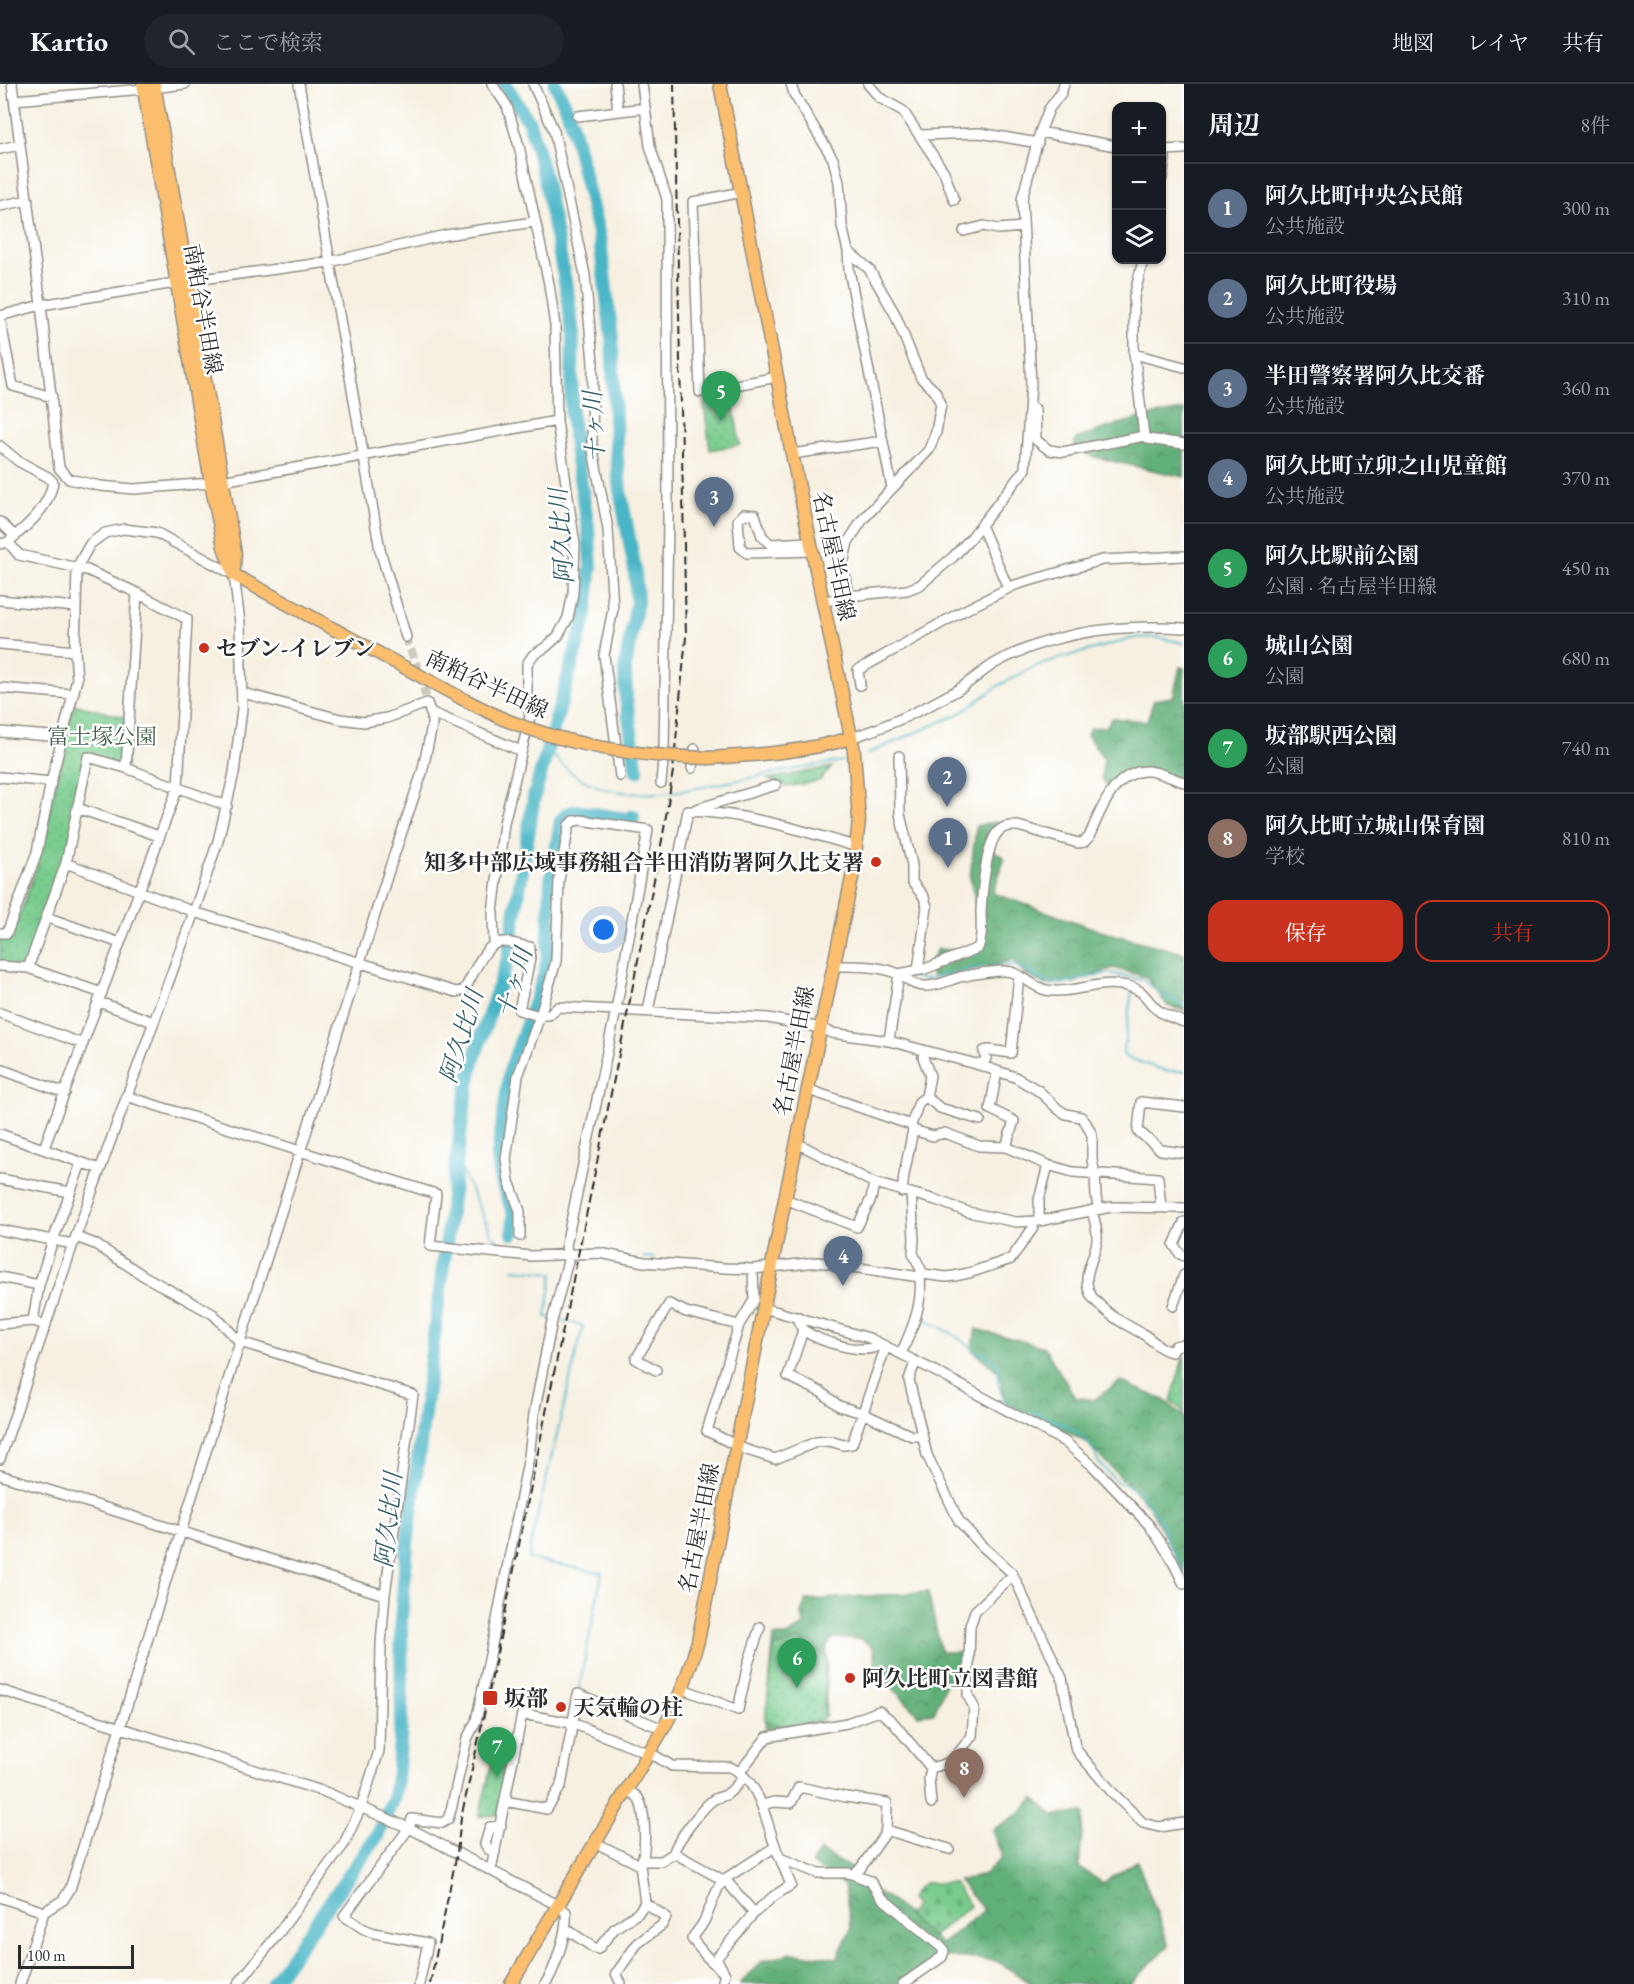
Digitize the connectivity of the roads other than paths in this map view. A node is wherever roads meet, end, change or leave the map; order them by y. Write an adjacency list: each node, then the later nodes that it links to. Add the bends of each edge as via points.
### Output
1 (12, 84): 13 (street)
2 (185, 84): 12 (street)
3 (299, 84): 33 (street)
4 (492, 84): 29 (street, via 507,106)
5 (533, 84): 84 (street, via 554,131 585,275 593,362 592,445 608,529 613,609 604,655)
6 (615, 84): 15 (street)
7 (642, 84): 14 (street)
8 (720, 84): 25 (main road, 名古屋半田線)
9 (791, 84): 32 (street, via 833,159)
10 (868, 84): 18 (street, via 880,98 903,111)
11 (1064, 84): 17 (street)
12 (149, 86): 13 (street); 35 (main road, 南粕谷半田線)
13 (14, 100): 20 (street)
14 (645, 108): 15 (street); 88 (street, via 650,146 667,199 668,523)
15 (618, 111): 16 (street)
16 (578, 116)
17 (1040, 132): 19 (street); 21 (street)
18 (919, 135): 19 (street, via 980,133); 27 (street, via 944,172)
19 (1038, 143): 30 (street, via 1025,180)
20 (19, 145): 22 (street); 26 (street)
21 (1112, 145)
22 (0, 149)
23 (1184, 149): 24 (street)
24 (1166, 150)
25 (742, 192): 40 (main road, 名古屋半田線); 40 (street, via 693,202 700,392)
26 (28, 200): 28 (street); 36 (street)
27 (954, 200)
28 (0, 206)
29 (534, 222): 33 (street, via 446,235); 43 (street, via 555,326)
30 (1023, 227): 31 (street, via 998,230 984,226); 42 (street)
31 (964, 231)
32 (848, 251): 45 (street); 51 (street, via 869,269 896,314 921,378 935,391 941,404 929,450)
33 (329, 262): 35 (street); 49 (street)
34 (1142, 264): 38 (street, via 1134,297)
35 (182, 282): 36 (street); 50 (main road, 南粕谷半田線)
36 (41, 305): 37 (street); 41 (street)
37 (0, 317): 41 (street, via 13,386)
38 (1134, 354): 39 (street); 44 (street)
39 (1184, 368)
40 (777, 377): 48 (main road, 名古屋半田線)
41 (52, 397): 50 (street, via 60,468 69,479 134,489)
42 (1030, 403): 44 (street, via 1035,408 1036,440 1049,450 1063,452); 53 (street, via 1025,469)
43 (557, 421): 49 (street); 80 (street, via 575,545 573,593 568,618 558,636 527,664 530,717)
44 (1144, 436): 46 (street)
45 (884, 441): 48 (street); 51 (street)
46 (1184, 444)
47 (0, 446): 55 (street, via 53,482 41,509)
48 (792, 454): 56 (main road, 名古屋半田線)
49 (363, 455): 50 (street); 68 (street, via 380,550)
50 (216, 482): 60 (main road, 南粕谷半田線, via 235,553)
51 (892, 488): 63 (street, via 848,542 843,573)
52 (0, 522): 55 (street)
53 (981, 525): 61 (street); 63 (street, via 953,557 920,585)
54 (762, 536): 56 (street, via 776,545); 57 (street, via 762,547); 57 (street, via 755,515 740,516 740,547 747,553)
55 (8, 541): 59 (street, via 19,555)
56 (811, 547): 57 (street); 65 (main road, 名古屋半田線)
57 (756, 553)
58 (1184, 556): 61 (street, via 1102,560)
59 (77, 567): 60 (street, via 90,544 105,533 124,529 157,533); 62 (street); 66 (street)
60 (234, 575): 73 (street); 78 (main road, 南粕谷半田線, bridge, via 501,718 591,747 648,756 709,758 767,754)
61 (1008, 588): 71 (street, via 858,670)
62 (137, 592): 82 (street); 90 (street, via 187,619)
63 (848, 596): 65 (street)
64 (0, 600): 66 (street)
65 (822, 602): 78 (main road, 名古屋半田線)
66 (76, 607): 70 (street)
67 (1184, 628): 78 (street, via 1113,627 1051,641 1000,660 957,690 904,718)
68 (406, 637)
69 (0, 644): 70 (street)
70 (75, 651): 74 (street, via 77,679)
71 (860, 685)
72 (0, 688): 74 (street)
73 (243, 693): 75 (street, via 364,722 427,703); 91 (street)
74 (72, 694): 77 (street)
75 (430, 712): 80 (street); 103 (street, via 432,726 422,773)
76 (0, 732): 77 (street)
77 (62, 737): 86 (street)
78 (851, 738): 95 (main road, 名古屋半田線, via 859,820)
79 (695, 749): 83 (street)
80 (521, 751): 102 (street, via 504,823 493,912)
81 (899, 756): 107 (street, via 900,814 912,882 927,907)
82 (126, 768): 90 (street); 92 (street, via 88,757)
83 (692, 768)
84 (620, 776)
85 (2, 780): 86 (street)
86 (51, 782): 100 (street, via 37,852 7,933)
87 (1184, 782): 107 (street, via 1147,771 1126,778 1111,793 1084,842 1018,826 1001,828 991,842 978,948)
88 (661, 783)
89 (776, 785): 93 (street)
90 (178, 787): 91 (street); 94 (street)
91 (227, 806): 98 (street)
92 (77, 808): 94 (street); 96 (street)
93 (688, 811): 95 (street, via 801,829); 112 (street)
94 (159, 836): 97 (street)
95 (857, 847): 105 (main road, 名古屋半田線)
96 (66, 863): 97 (street); 99 (street)
97 (139, 890): 98 (street); 101 (street)
98 (194, 912): 103 (street); 116 (street)
99 (46, 917): 101 (street); 106 (street)
100 (0, 933)
101 (120, 943): 110 (street)
102 (497, 943): 103 (street, via 479,960 465,990 456,992); 114 (street, via 530,947 519,1010)
103 (360, 962): 135 (street)
104 (0, 966): 106 (street)
105 (832, 966): 108 (street); 117 (main road, 名古屋半田線)
106 (28, 968): 110 (street)
107 (918, 970): 108 (street)
108 (899, 974): 109 (street, via 927,987 982,973 1007,971); 118 (street)
109 (1019, 976): 115 (street, via 1033,986 1054,991 1103,983 1129,987 1146,994 1162,1013); 121 (street, via 1011,1053 984,1051 986,1059)
110 (101, 997): 116 (street); 119 (street)
111 (616, 1010): 112 (street); 114 (street, via 558,1007 549,1015); 114 (street, via 648,830 581,820 568,825 559,880 556,961); 155 (street)
112 (648, 1011): 117 (street, via 768,1018)
113 (0, 1013): 119 (street)
114 (534, 1014): 152 (street, via 518,1076 506,1159 520,1211)
115 (1184, 1022)
116 (153, 1023): 126 (street)
117 (821, 1028): 118 (street); 124 (main road, 名古屋半田線)
118 (889, 1041): 120 (street)
119 (83, 1044): 125 (street)
120 (924, 1052): 121 (street); 127 (street, via 930,1076)
121 (976, 1064): 123 (street)
122 (0, 1069): 125 (street)
123 (997, 1072): 133 (street, via 990,1109 1014,1121); 140 (street, via 1027,1082 1058,1109 1081,1117 1092,1135)
124 (809, 1090): 130 (street); 132 (main road, 名古屋半田線)
125 (65, 1093): 134 (street)
126 (126, 1096): 135 (street); 139 (street)
127 (926, 1097): 129 (street, via 940,1108); 130 (street, via 919,1102)
128 (1184, 1107): 136 (street, via 1141,1102 1138,1131 1161,1150)
129 (980, 1120)
130 (912, 1128): 133 (street, via 979,1146); 144 (street, via 904,1175)
131 (0, 1134): 134 (street)
132 (797, 1143): 142 (street); 145 (main road, 名古屋半田線)
133 (1006, 1147): 138 (street)
134 (44, 1148): 137 (street)
135 (301, 1152): 155 (street, via 436,1194 430,1246); 171 (street)
136 (1184, 1152)
137 (81, 1163): 139 (street); 143 (street)
138 (1048, 1165): 140 (street); 149 (street)
139 (100, 1169): 154 (street)
140 (1095, 1174): 146 (street, via 1158,1178); 148 (street)
141 (0, 1179): 143 (street)
142 (874, 1183): 144 (street); 145 (street, via 857,1227)
143 (70, 1192): 153 (street)
144 (907, 1192): 149 (street, via 968,1212); 159 (street, via 913,1252)
145 (785, 1199): 157 (main road, 名古屋半田線)
146 (1161, 1208): 147 (street); 148 (street)
147 (1184, 1208)
148 (1095, 1210): 149 (street); 172 (street, via 1097,1241 1087,1273 1089,1293 1112,1317 1167,1351 1172,1353 1175,1346)
149 (1036, 1222): 159 (street, via 1016,1254 1007,1261 954,1276)
150 (1184, 1222): 156 (street, via 1174,1245)
151 (0, 1230): 153 (street)
152 (520, 1236)
153 (54, 1239): 154 (street); 162 (street)
154 (74, 1240): 168 (street); 171 (street, via 95,1244 213,1314)
155 (566, 1256): 158 (street, via 600,1253 644,1262); 201 (street, via 490,1655 452,1810 442,1823 412,1819)
156 (1184, 1256)
157 (772, 1268): 158 (street); 159 (street, via 818,1262); 164 (main road, 名古屋半田線)
158 (753, 1269): 169 (street, via 754,1300)
159 (922, 1275): 174 (street, via 917,1319)
160 (1184, 1275): 163 (street)
161 (0, 1277): 162 (street)
162 (39, 1285): 166 (street)
163 (1173, 1305)
164 (764, 1308): 165 (street); 179 (main road, 名古屋半田線)
165 (799, 1317): 170 (street); 173 (street)
166 (33, 1322): 167 (street); 168 (street)
167 (0, 1324)
168 (46, 1325): 180 (street)
169 (739, 1325): 176 (street, via 669,1304 636,1359); 179 (street, via 707,1431)
170 (803, 1330): 173 (street, via 824,1341 856,1349); 177 (street, via 788,1376 839,1406)
171 (240, 1342): 182 (street); 185 (street, via 413,1395)
172 (1184, 1344)
173 (883, 1345): 174 (street); 177 (street)
174 (901, 1354): 175 (street)
175 (915, 1362): 178 (street, via 909,1380); 184 (street, via 1042,1429 1078,1453 1149,1525)
176 (656, 1370)
177 (862, 1413): 178 (street, via 912,1436); 179 (street, via 852,1444 816,1442 775,1459)
178 (921, 1436): 183 (street, via 959,1521)
179 (737, 1446): 187 (main road, 名古屋半田線, via 698,1641)
180 (0, 1459)
181 (0, 1475): 182 (street)
182 (180, 1531): 185 (street); 190 (street)
183 (1013, 1575): 193 (street, via 975,1611 970,1626 968,1696 974,1707 972,1736 951,1762); 200 (street, via 1062,1678 1078,1752 1143,1823 1159,1827)
184 (1184, 1584)
185 (385, 1594): 199 (street, via 379,1751)
186 (760, 1627): 187 (street, via 738,1710)
187 (683, 1689): 191 (main road, 名古屋半田線)
188 (0, 1690): 190 (street)
189 (572, 1723): 191 (street, via 578,1694); 192 (street); 196 (street, via 561,1786 547,1809); 196 (street, via 522,1714)
190 (119, 1728): 199 (street); 215 (street, via 69,1893)
191 (663, 1729): 192 (main road, 名古屋半田線)
192 (648, 1754): 194 (street, via 672,1766 730,1767); 195 (main road, 名古屋半田線)
193 (931, 1768): 194 (street, via 879,1711 847,1723 767,1737); 197 (street)
194 (741, 1775): 198 (street); 206 (street, via 726,1795 711,1800 678,1839)
195 (627, 1790): 203 (main road, 名古屋半田線); 208 (street, via 638,1796 644,1810)
196 (505, 1801): 209 (street)
197 (931, 1803)
198 (762, 1805): 202 (street, via 790,1803 799,1787 887,1803); 204 (street)
199 (365, 1808): 201 (street); 221 (street, via 344,1844)
200 (1184, 1823)
201 (409, 1827): 209 (street); 222 (street, via 344,1916 374,1933 428,1943)
202 (886, 1830): 205 (street); 210 (street)
203 (596, 1843): 208 (street); 214 (main road, 名古屋半田線)
204 (775, 1847): 207 (street); 211 (street)
205 (950, 1849)
206 (674, 1853): 208 (street, via 662,1861); 211 (street)
207 (780, 1858): 210 (street, via 817,1873); 216 (street, via 791,1884)
208 (641, 1863): 213 (street)
209 (491, 1870): 214 (street)
210 (854, 1875): 219 (street, via 870,1881 881,1897 944,1951)
211 (723, 1880): 216 (street); 218 (street, via 692,1939)
212 (0, 1897): 215 (street)
213 (645, 1903): 217 (street, via 638,1913 615,1928 598,1949); 225 (street, via 666,1917 662,1925 637,1944 616,1973)
214 (557, 1905): 217 (street, via 566,1912); 223 (main road, 名古屋半田線)
215 (44, 1912): 220 (street)
216 (754, 1913): 218 (street, via 720,1953 717,1960)
217 (565, 1928): 224 (street)
218 (722, 1971): 226 (street)
219 (914, 1981): 227 (street)
220 (20, 1984)
221 (238, 1984)
222 (419, 1984)
223 (511, 1984)
224 (545, 1984)
225 (621, 1984)
226 (722, 1984)
227 (903, 1984)

